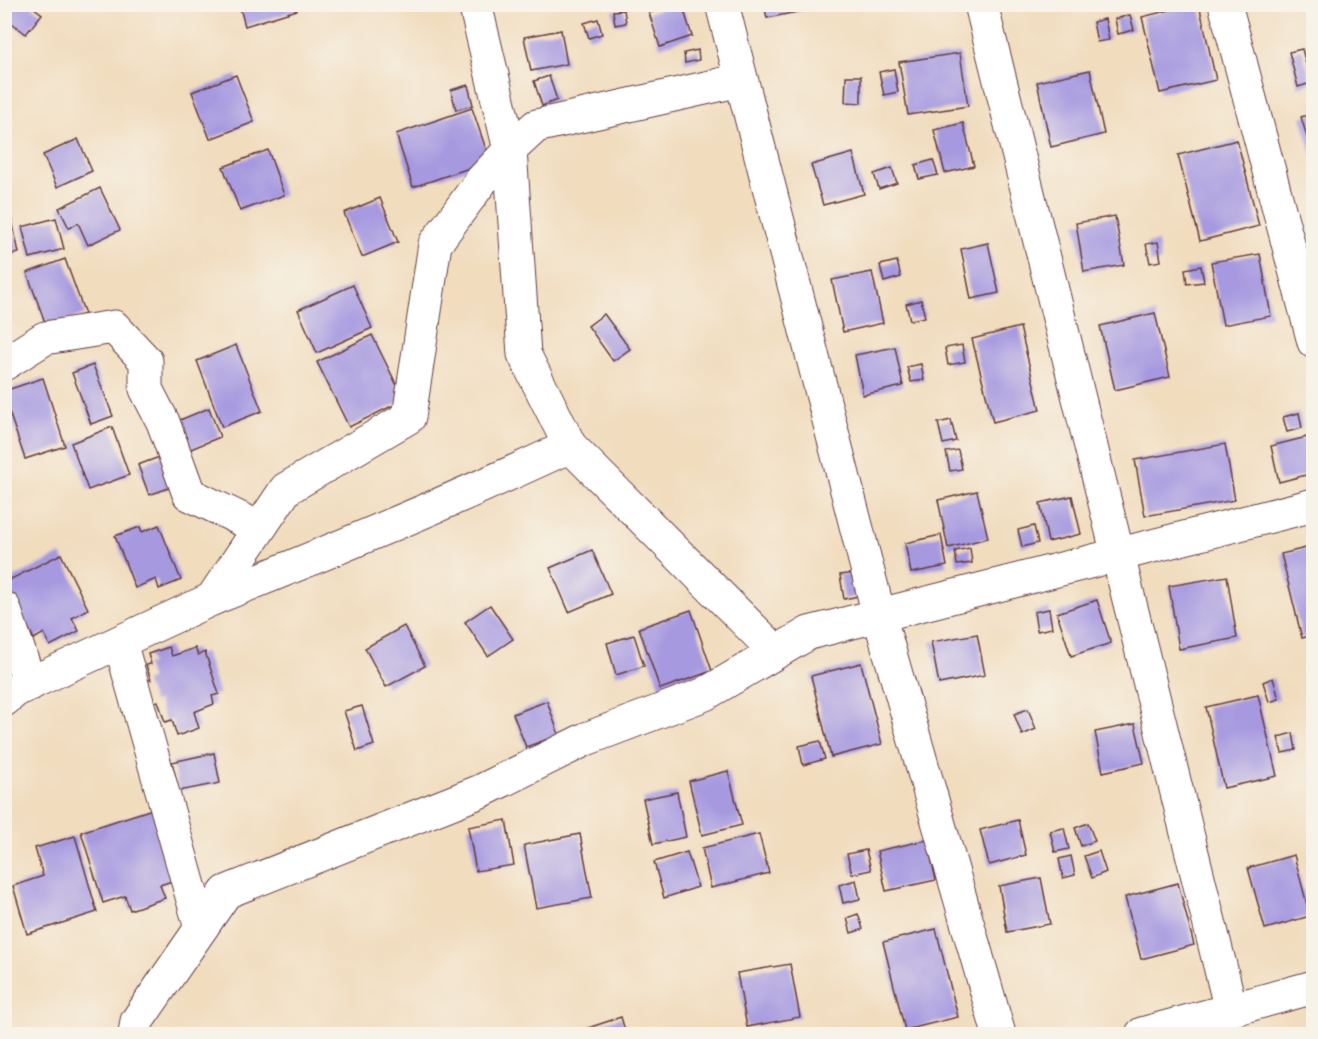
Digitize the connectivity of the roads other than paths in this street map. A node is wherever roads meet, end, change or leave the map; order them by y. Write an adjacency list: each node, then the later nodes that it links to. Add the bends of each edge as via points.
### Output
1 (475, 4): 6 (street)
2 (722, 4): 5 (street)
3 (981, 4): 12 (street)
4 (1225, 4): 7 (street)
5 (741, 80): 6 (street, via 536,126); 15 (street)
6 (510, 150): 9 (street, via 524,354); 11 (street, via 482,180 435,244 409,417 286,489)
7 (1314, 342)
8 (4, 364): 11 (street, via 45,338 114,327 146,361 146,389 163,422 189,494)
9 (570, 446): 13 (street, via 350,544); 17 (street)
10 (1314, 505): 12 (street)
11 (259, 528): 13 (street)
12 (1118, 554): 15 (street); 21 (street)
13 (212, 599): 16 (street)
14 (4, 608): 18 (street)
15 (879, 615): 17 (street, via 808,633); 23 (street)
16 (120, 642): 18 (street); 19 (street)
17 (776, 652): 19 (street, via 705,694 586,739 481,791 226,892)
18 (17, 692)
19 (201, 928): 22 (street, via 137,1021)
20 (1314, 987): 21 (street)
21 (1232, 1010): 24 (street)
22 (135, 1035)
23 (999, 1035)
24 (1142, 1035)

